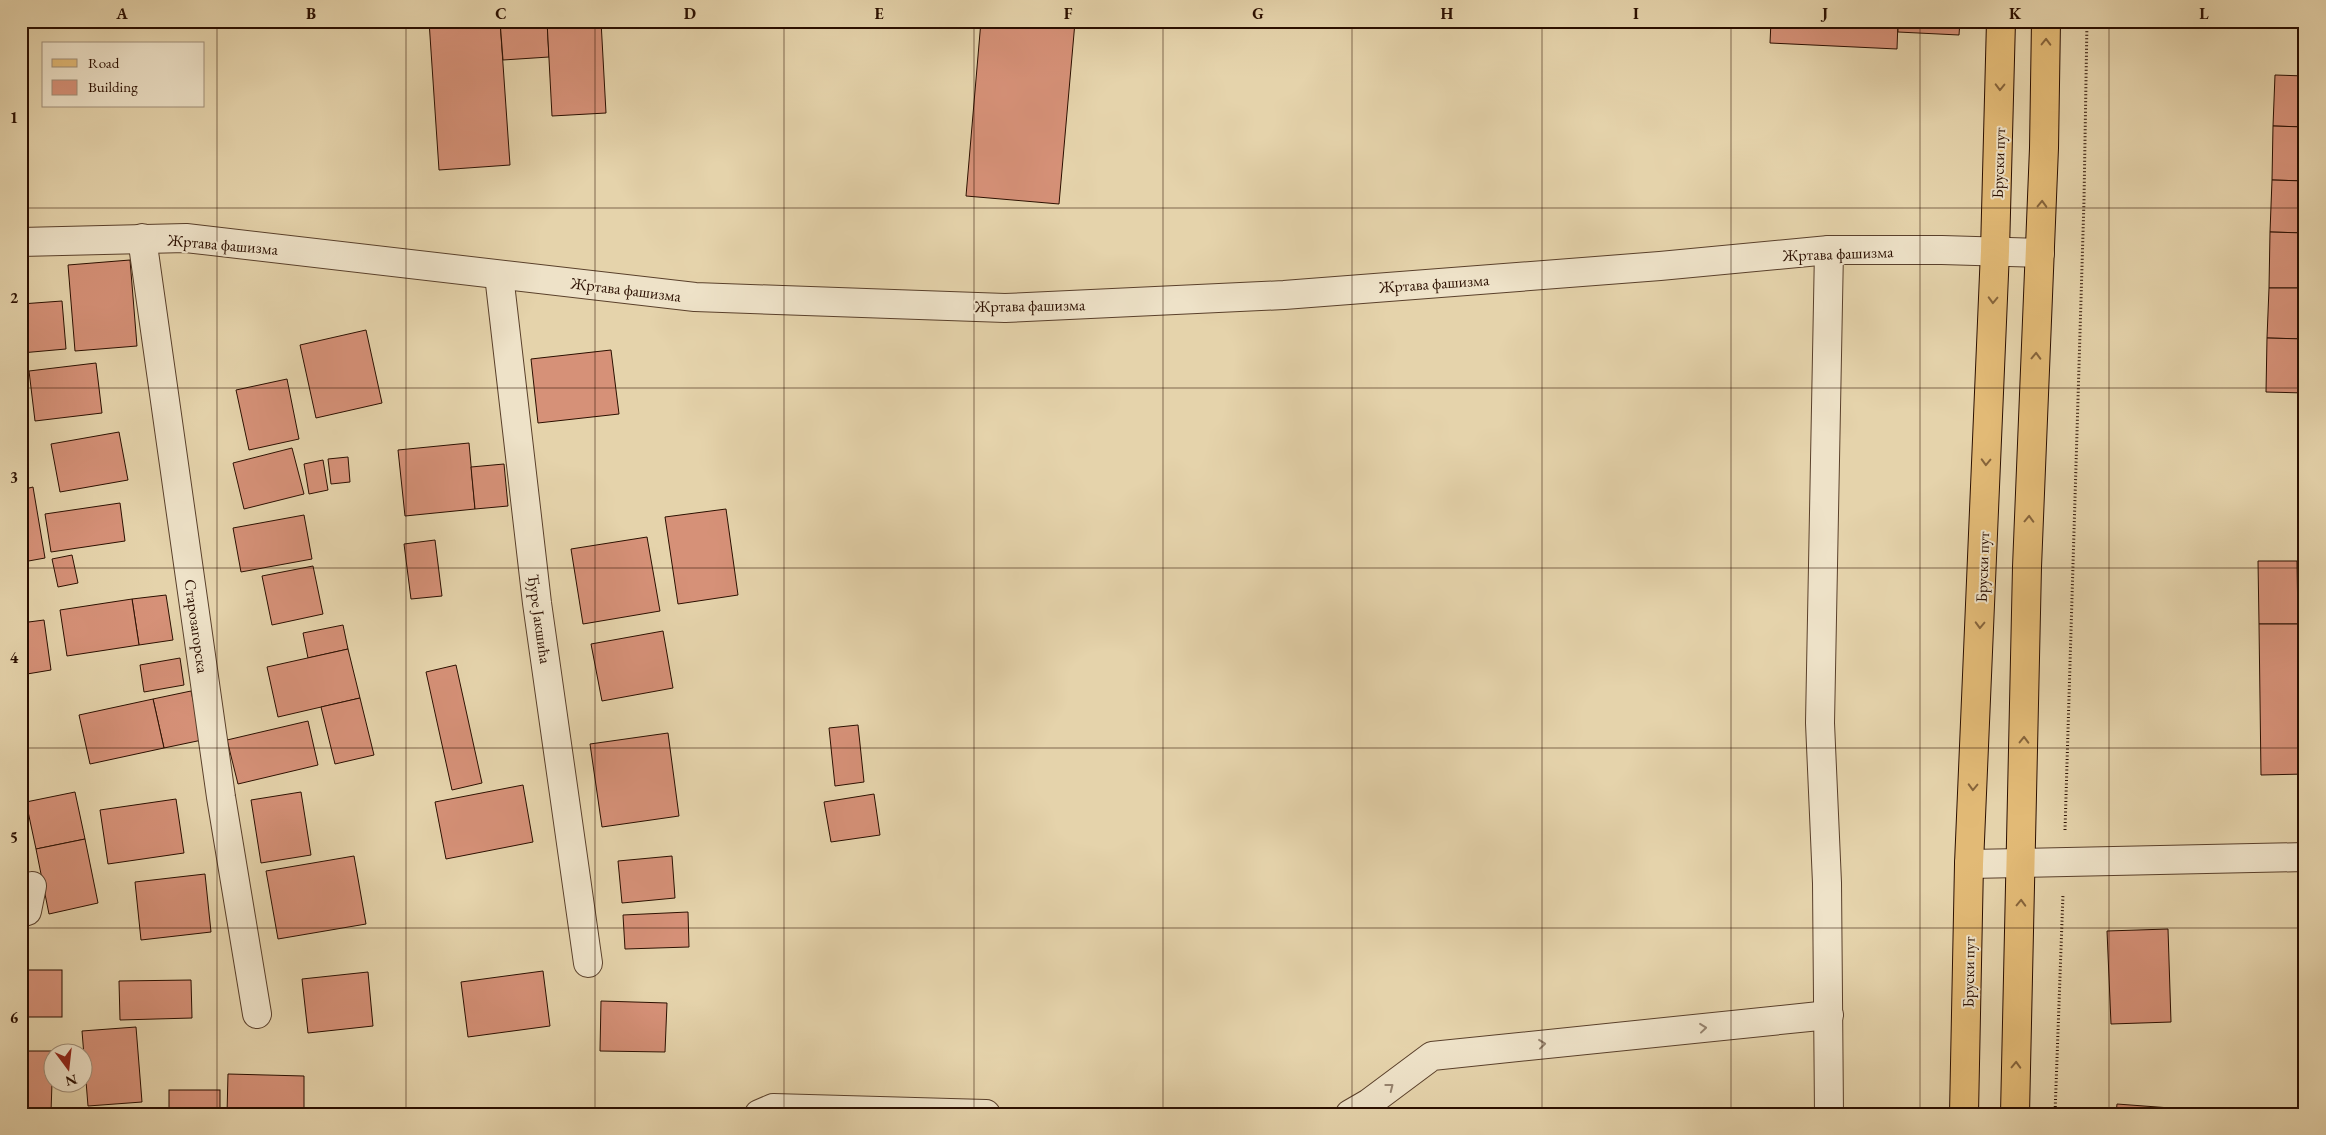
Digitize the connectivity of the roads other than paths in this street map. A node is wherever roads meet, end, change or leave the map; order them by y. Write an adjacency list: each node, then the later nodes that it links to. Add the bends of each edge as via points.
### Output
1 (2001, 21): 6 (main road, Бруски пут, one-way to 6)
2 (2046, 21): 7 (main road, one-way to 2)
3 (142, 238): 4 (street, Жртава фашизма); 8 (street, Жртава фашизма, via 186,238); 15 (street, Старозагорска, via 222,797)
4 (21, 242)
5 (1829, 250): 6 (street, Жртава фашизма); 8 (street, Жртава фашизма, via 1284,295 1005,308 696,297); 16 (street, via 1820,723)
6 (1996, 251): 7 (street, Жртава фашизма); 11 (main road, Бруски пут, one-way to 11)
7 (2040, 253): 10 (main road, one-way to 7, via 2027,567)
8 (499, 274): 14 (street, Ђуре Јакшића, via 537,603)
9 (2305, 858): 10 (street)
10 (2022, 862): 11 (street); 22 (main road, one-way to 10)
11 (1970, 864): 21 (main road, Бруски пут)
12 (32, 886): 13 (street, via 27,911)
13 (21, 913)
14 (588, 963)
15 (257, 1014)
16 (1829, 1015): 19 (street, one-way to 16, via 1432,1056); 20 (street)
17 (759, 1114): 18 (street, via 773,1108)
18 (986, 1114)
19 (1350, 1114)
20 (1829, 1114)
21 (1964, 1114)
22 (2015, 1114)

